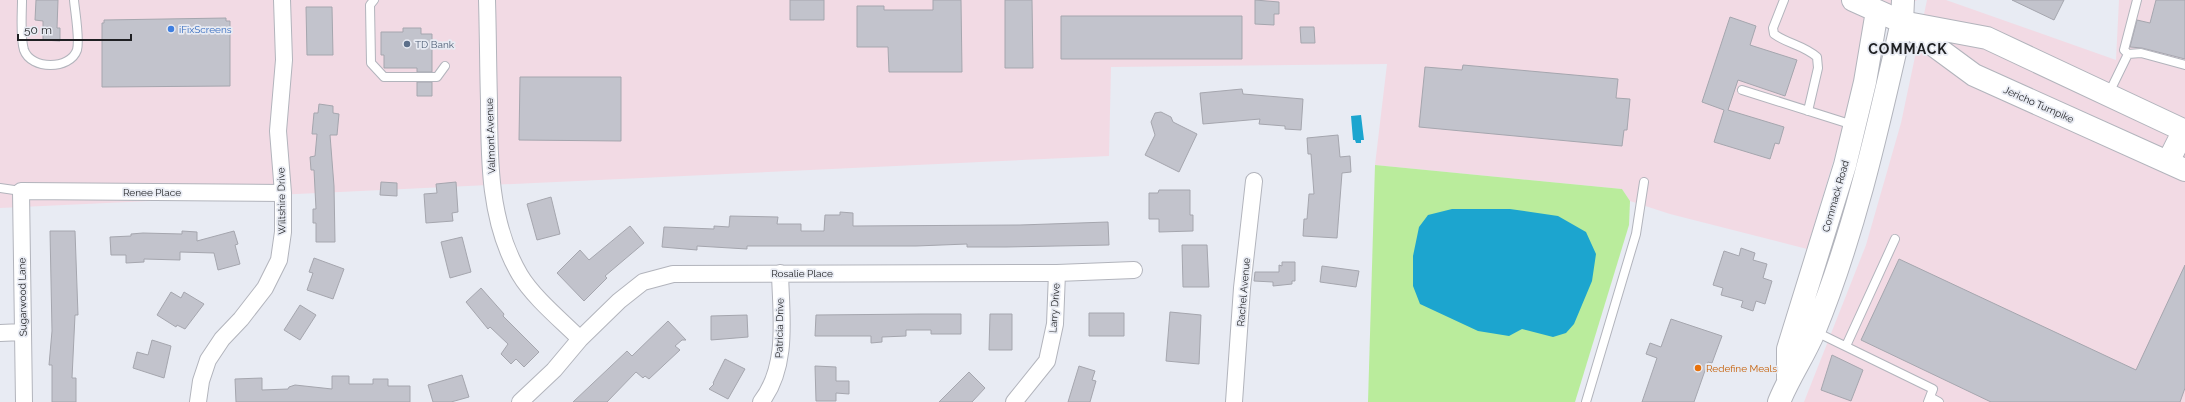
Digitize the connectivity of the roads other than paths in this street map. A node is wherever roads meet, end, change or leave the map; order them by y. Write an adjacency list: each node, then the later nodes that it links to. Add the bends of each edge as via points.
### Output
1 (22, 0): 2 (lane, via 24,49 28,57 37,63 51,65 67,62 78,48)
2 (74, 0)
3 (282, 0): 25 (street, Wiltshire Drive, via 284,60 278,131)
4 (374, 0): 14 (lane, via 370,4 371,63 384,77 437,77)
5 (487, 0): 33 (street, Valmont Avenue, via 489,158 503,239 520,276)
6 (1784, 0): 17 (lane, via 1773,28 1774,34 1807,48 1817,57 1818,68)
7 (1853, 0): 10 (main road, Jericho Turnpike)
8 (1903, 0): 11 (main road, Commack Road)
9 (2137, 0): 12 (lane, via 2124,50)
10 (1877, 5): 11 (main road, Jericho Turnpike); 18 (main road, Commack Road, via 1865,82)
11 (1902, 22): 16 (main road, Jericho Turnpike, via 1987,38); 20 (main road, Jericho Turnpike, via 1974,75); 30 (main road, Commack Road, via 1868,171)
12 (2128, 54): 13 (lane, via 2141,53); 16 (lane)
13 (2185, 65)
14 (445, 66)
15 (1742, 90): 17 (lane)
16 (2108, 94): 19 (main road, Jericho Turnpike)
17 (1808, 111): 18 (lane)
18 (1854, 126): 35 (main road, Commack Road, via 1816,262 1788,349)
19 (2184, 130): 20 (main road)
20 (2179, 164)
21 (1254, 181): 42 (street, Rachel Avenue, via 1242,288)
22 (1644, 182): 43 (lane, via 1636,234)
23 (0, 188): 24 (lane)
24 (21, 191): 25 (street, Renee Place); 31 (street, Sugarwood Lane)
25 (283, 193): 38 (street, Wiltshire Drive, via 283,232 278,260 265,288 241,320 222,338 208,360)
26 (1895, 239): 34 (lane)
27 (1134, 270): 29 (street, Rosalie Place)
28 (780, 273): 29 (street, Rosalie Place); 33 (street, Rosalie Place, via 673,274 643,282); 40 (street, Patricia Drive, via 781,333 778,367 771,390)
29 (1057, 273): 41 (street, Larry Drive, via 1055,324 1047,361)
30 (1814, 331): 34 (lane); 35 (main road, Commack Road, via 1804,355)
31 (23, 332): 32 (street); 37 (street, Sugarwood Lane)
32 (0, 333)
33 (580, 339): 39 (street, Rosalie Place, via 554,370)
34 (1846, 346): 36 (lane, via 1933,389)
35 (1788, 380): 44 (main road, Commack Road)
36 (1929, 400): 45 (lane)
37 (24, 402)
38 (198, 402)
39 (520, 402)
40 (762, 402)
41 (1014, 402)
42 (1234, 402)
43 (1586, 402)
44 (1779, 402)
45 (1938, 402)

